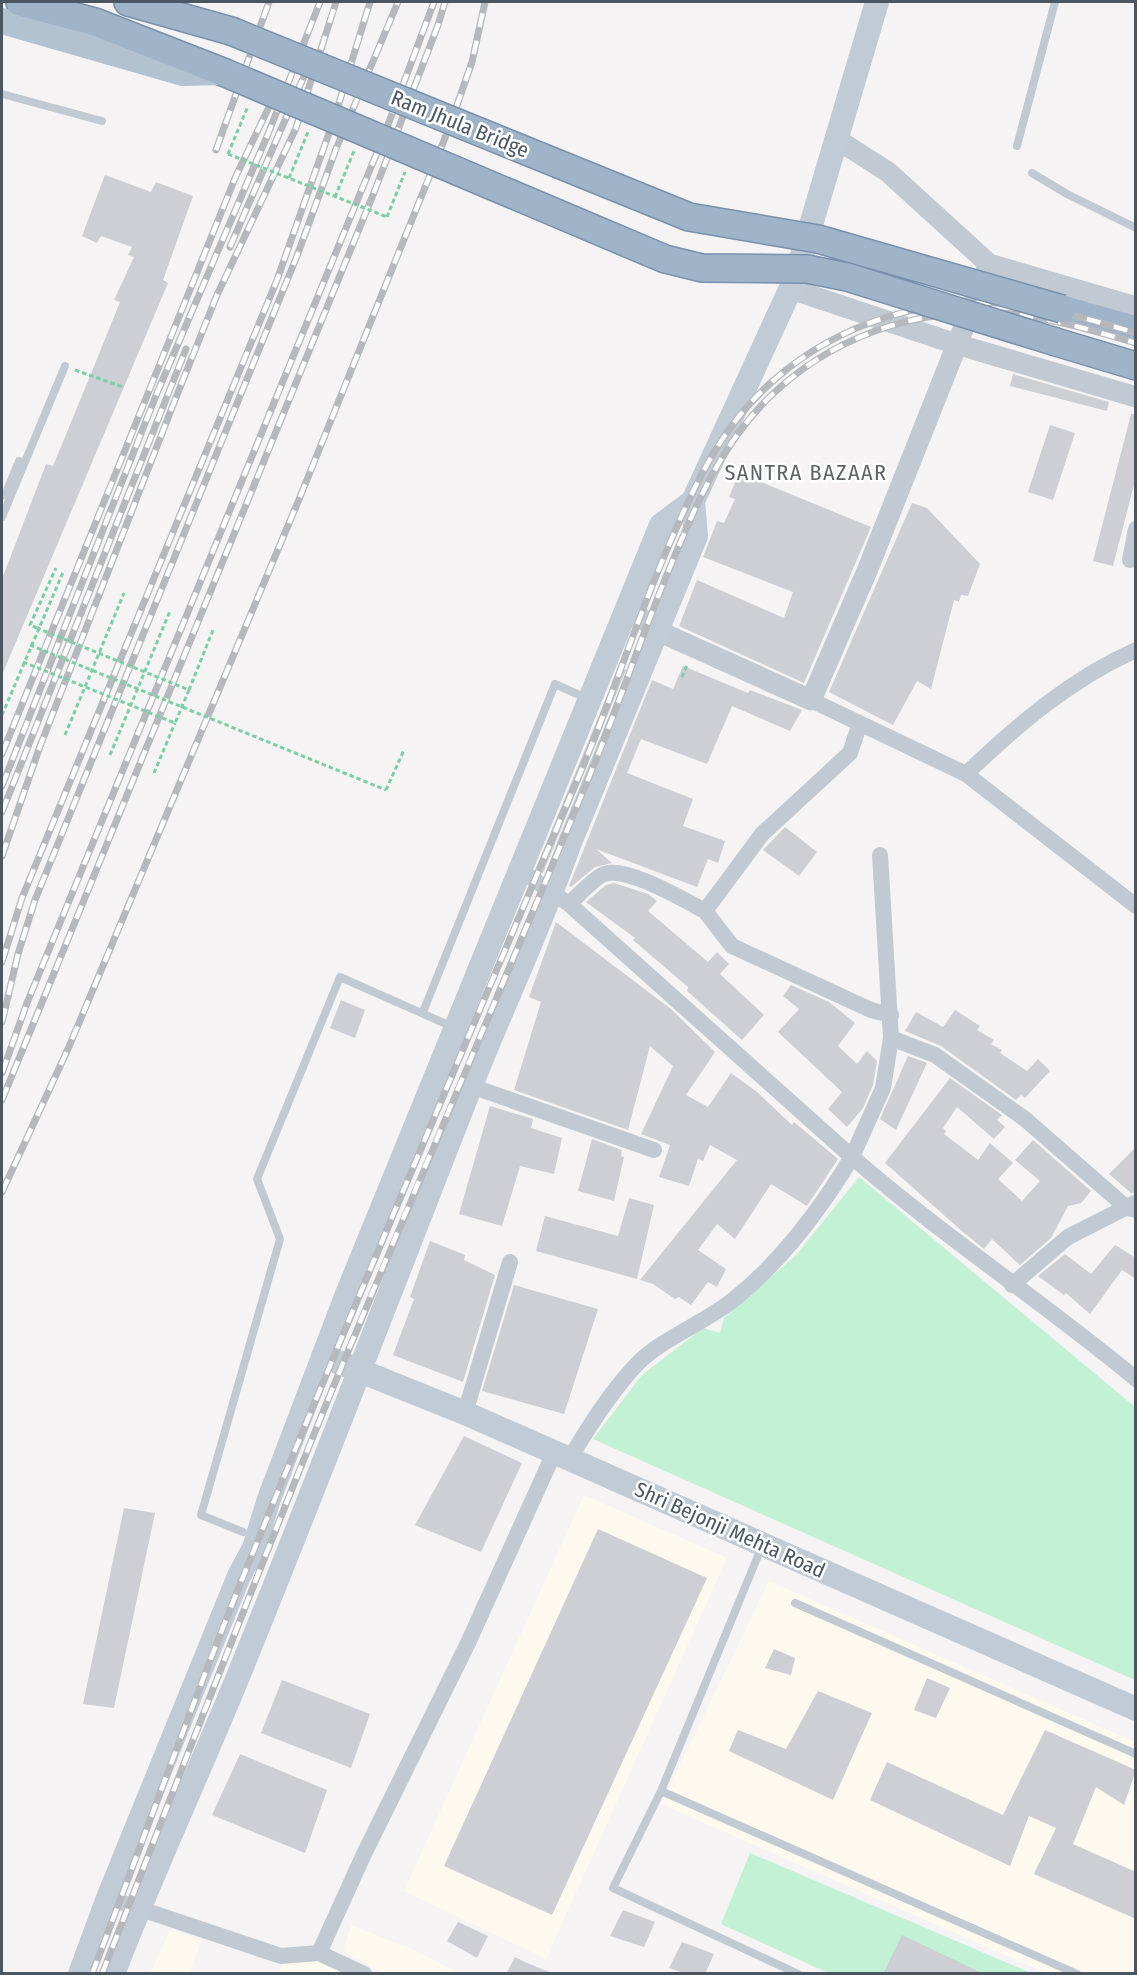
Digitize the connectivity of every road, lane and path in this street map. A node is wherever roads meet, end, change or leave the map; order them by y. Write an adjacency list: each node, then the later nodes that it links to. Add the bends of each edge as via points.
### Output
1 (128, 2): 18 (highway, Ram Jhula Bridge, bridge, via 231,31 689,217 818,239)
2 (878, 2): 9 (main road)
3 (1055, 2): 10 (lane)
4 (13, 16): 21 (highway, Ram Jhula Bridge, bridge, via 95,21 665,259 702,267 807,268 847,277)
5 (2, 94): 7 (lane)
6 (252, 96): 12 (path, bridge, via 228,154)
7 (102, 121)
8 (311, 124): 12 (path)
9 (838, 140): 15 (street, via 888,172); 16 (main road)
10 (1017, 146)
11 (1032, 173): 14 (lane)
12 (289, 178): 13 (path, bridge)
13 (387, 217)
14 (1136, 228)
15 (989, 264): 17 (street); 19 (street)
16 (791, 289): 19 (street); 26 (main road)
17 (1136, 307)
18 (1136, 330)
19 (956, 344): 23 (street); 48 (street, via 867,571)
20 (65, 366): 22 (path); 24 (lane)
21 (1136, 366)
22 (123, 387)
23 (1136, 397)
24 (24, 463): 25 (lane, via 18,460); 27 (lane)
25 (2, 496)
26 (693, 501): 33 (main road, via 661,525); 36 (main road, via 696,536)
27 (2, 517)
28 (1136, 529): 29 (street)
29 (1130, 560)
30 (56, 568): 35 (path, via 30,625)
31 (64, 570): 35 (path)
32 (123, 593): 40 (path)
33 (627, 609): 36 (street); 47 (main road)
34 (170, 611): 43 (path)
35 (37, 628): 38 (path); 40 (path, bridge)
36 (660, 628): 48 (street, via 669,636); 61 (main road, via 569,845)
37 (213, 630): 46 (path)
38 (30, 645): 41 (path); 42 (path, bridge)
39 (1136, 650): 58 (street, via 1102,665 1048,702)
40 (99, 653): 42 (path); 43 (path, bridge)
41 (23, 662): 44 (path, bridge); 51 (path)
42 (93, 670): 44 (path, bridge); 45 (path, bridge)
43 (144, 671): 45 (path, bridge); 46 (path, bridge)
44 (85, 687): 49 (path, bridge); 54 (path)
45 (138, 689): 49 (path); 50 (path, bridge)
46 (189, 690): 50 (path, bridge)
47 (589, 699): 60 (main road); 64 (lane, via 555,684)
48 (811, 699): 53 (street)
49 (131, 705): 52 (path, bridge); 56 (path)
50 (181, 708): 52 (path, bridge); 55 (path, bridge, via 386,790)
51 (2, 712)
52 (175, 723): 57 (path)
53 (860, 723): 58 (street); 63 (street, via 850,753 762,834)
54 (65, 735)
55 (404, 750)
56 (110, 755)
57 (154, 772)
58 (966, 774): 62 (street)
59 (880, 855): 65 (street)
60 (519, 870): 61 (street); 66 (main road)
61 (561, 898): 63 (street, via 603,874 614,873 670,892); 68 (main road); 70 (street)
62 (1136, 906)
63 (705, 911): 65 (street, via 732,946 871,1010)
64 (423, 1012): 66 (lane); 79 (lane, via 340,977 257,1179 280,1239 201,1515)
65 (891, 1015): 67 (street)
66 (456, 1028): 74 (main road)
67 (891, 1038): 70 (street, via 883,1088); 71 (street, via 935,1055 1025,1119)
68 (471, 1086): 69 (street); 75 (main road)
69 (654, 1150)
70 (852, 1157): 73 (street, via 909,1207); 78 (street, via 819,1210 786,1249 733,1300 639,1362)
71 (1133, 1207): 73 (street, via 1068,1237)
72 (510, 1262): 77 (street)
73 (1012, 1285): 76 (street)
74 (323, 1356): 75 (main road, Shri Bejonji Mehta Road); 81 (main road, via 254,1548)
75 (361, 1372): 77 (main road, Shri Bejonji Mehta Road); 82 (main road)
76 (1136, 1379)
77 (465, 1413): 78 (main road, Shri Bejonji Mehta Road)
78 (562, 1456): 80 (main road, Shri Bejonji Mehta Road); 89 (street, via 364,1854)
79 (243, 1532)
80 (762, 1544): 84 (main road, Shri Bejonji Mehta Road); 86 (lane)
81 (239, 1576): 82 (main road); 87 (main road)
82 (273, 1590): 88 (main road)
83 (795, 1603): 85 (lane)
84 (1136, 1709)
85 (1136, 1754)
86 (661, 1791): 93 (lane, via 613,1888); 94 (lane)
87 (108, 1898): 88 (street); 90 (main road)
88 (138, 1909): 89 (street, via 280,1956); 91 (main road)
89 (319, 1953): 92 (street)
90 (80, 1974)
91 (113, 1974)
92 (364, 1974)
93 (798, 1974)
94 (1077, 1974)

